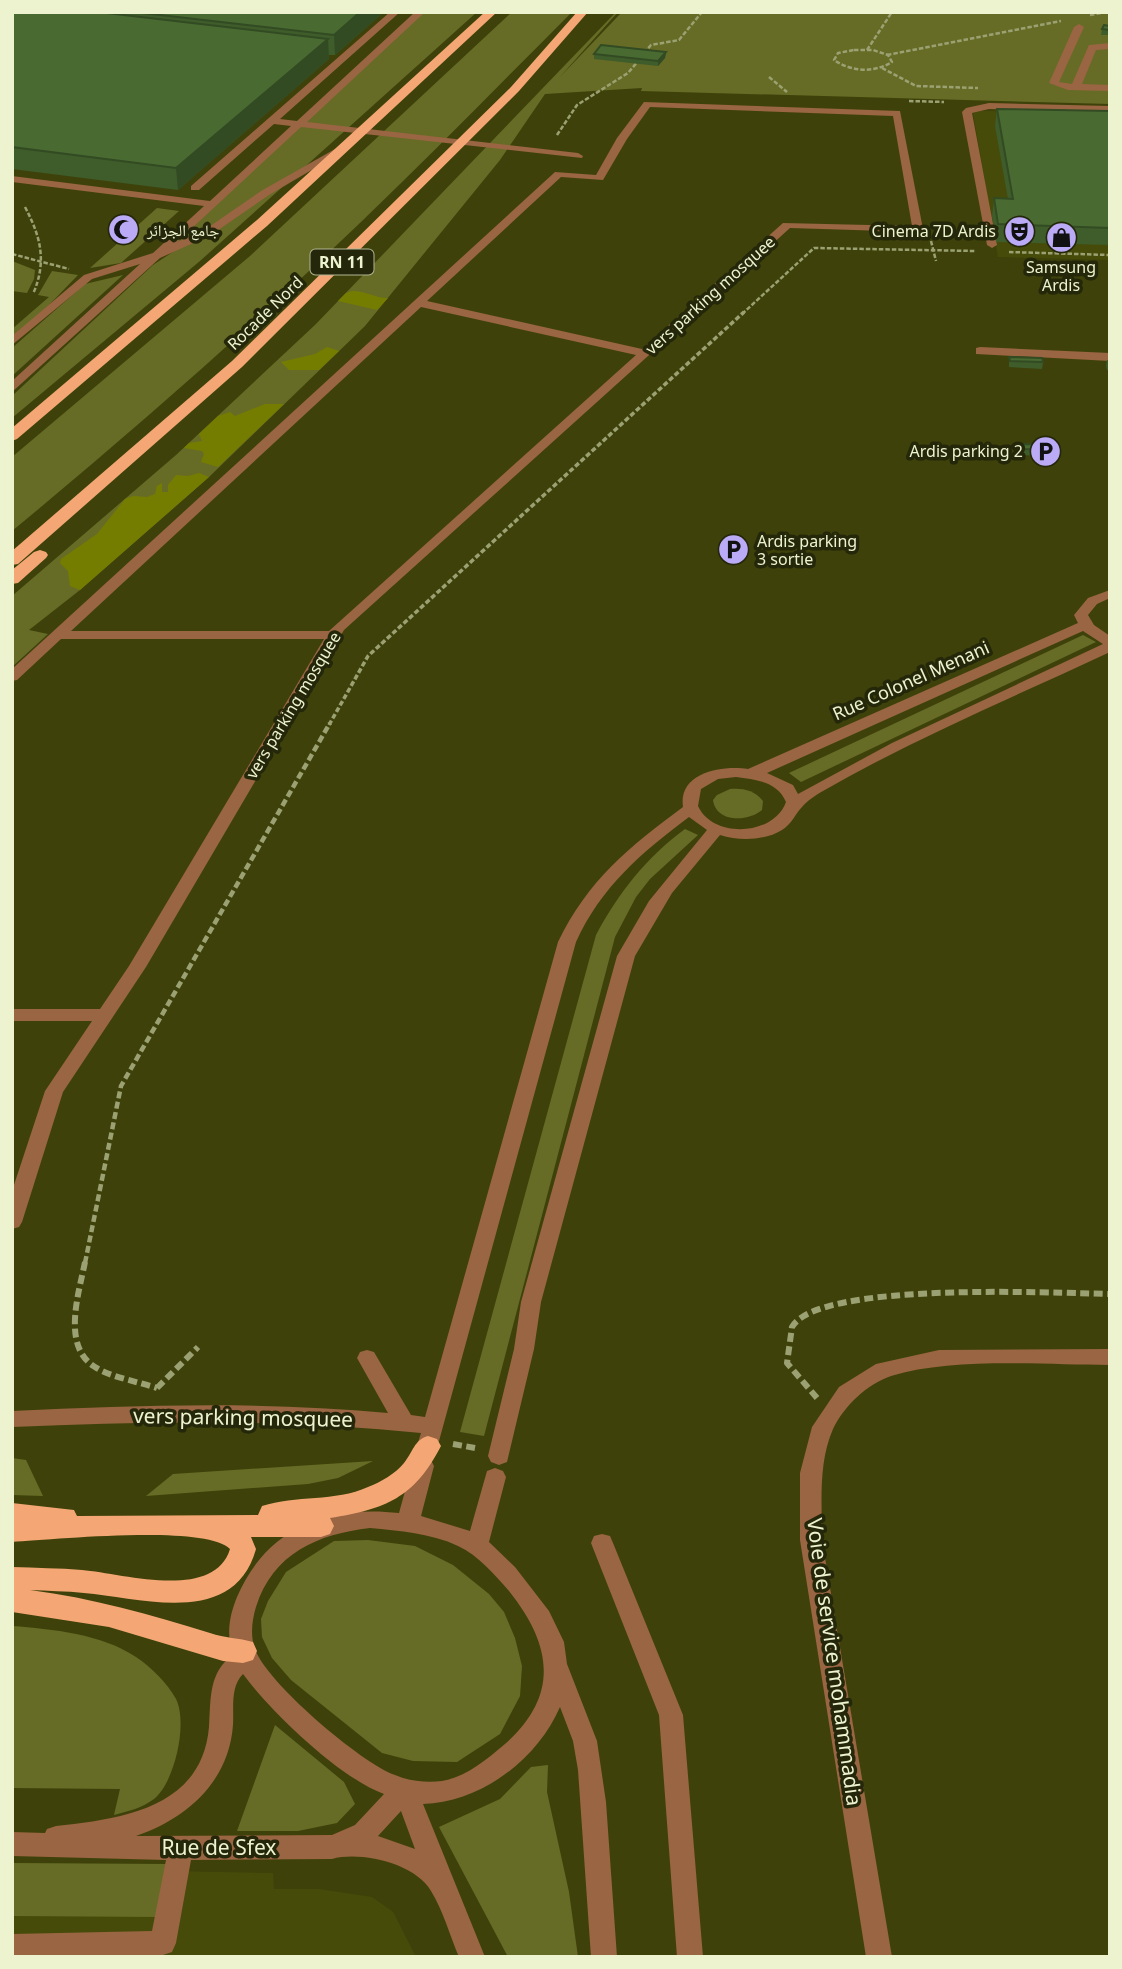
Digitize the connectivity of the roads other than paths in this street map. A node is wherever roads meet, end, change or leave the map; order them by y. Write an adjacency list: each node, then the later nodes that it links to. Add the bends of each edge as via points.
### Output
1 (396, 12): 10 (street)
2 (421, 12): 17 (street)
3 (492, 12): 12 (highway)
4 (588, 15): 27 (highway, Rocade Nord / RN 11, via 545,66 508,96)
5 (1075, 23): 7 (street, via 1054,81)
6 (1110, 46): 7 (street, via 1092,47)
7 (1076, 87): 8 (street)
8 (1110, 88)
9 (1110, 109): 18 (street, via 989,106 967,112)
10 (272, 121): 13 (street); 16 (street)
11 (553, 142): 13 (street)
12 (345, 148): 19 (street, via 265,193 207,233); 29 (highway, via 207,272)
13 (546, 153): 14 (street)
14 (578, 156)
15 (12, 179): 17 (street)
16 (195, 188)
17 (212, 204): 19 (street)
18 (992, 245)
19 (157, 255): 20 (street); 28 (street)
20 (108, 271): 21 (street); 23 (street, via 84,280)
21 (93, 272)
22 (419, 303): 25 (street); 25 (street, vers parking mosquee, via 559,174 599,178 647,104 897,113 918,229 787,225); 34 (street, vers parking mosquee)
23 (12, 342)
24 (980, 351): 26 (street)
25 (645, 353): 35 (street, vers parking mosquee)
26 (1110, 357)
27 (237, 364): 30 (highway, Rocade Nord / RN 11); 31 (highway, via 179,430)
28 (12, 388)
29 (12, 436)
30 (12, 560)
31 (12, 579)
32 (1110, 594): 33 (street, via 1087,604 1081,615)
33 (1085, 625): 36 (street); 38 (street, Rue Colonel Menani)
34 (59, 635): 35 (street); 37 (street, vers parking mosquee)
35 (334, 635): 43 (street, vers parking mosquee)
36 (1110, 644): 39 (street, via 897,746)
37 (12, 677)
38 (753, 773): 39 (street, via 785,786); 40 (street, via 707,778 694,787 688,798)
39 (796, 804): 41 (street, via 792,815 773,829 755,834)
40 (690, 809): 41 (street); 51 (street, via 617,864 578,916)
41 (716, 830): 59 (street, via 660,894 626,956 531,1302)
42 (12, 1015): 43 (street)
43 (104, 1015): 44 (street, vers parking mosquee, via 54,1091)
44 (12, 1222)
45 (1110, 1357): 77 (street, Voie de service mohammadia, via 928,1360 883,1370 846,1393 823,1427 811,1473 811,1540)
46 (367, 1358): 50 (street)
47 (12, 1408): 48 (street, vers parking mosquee)
48 (52, 1417): 49 (street, vers parking mosquee); 50 (street, vers parking mosquee)
49 (12, 1419)
50 (404, 1422): 51 (street, vers parking mosquee)
51 (429, 1445): 53 (street); 55 (highway, via 409,1476 390,1490 358,1501)
52 (12, 1514): 54 (highway)
53 (408, 1522): 56 (street, via 370,1519); 59 (street)
54 (119, 1525): 55 (highway); 57 (highway)
55 (179, 1525): 56 (highway); 60 (highway, via 212,1529 239,1539 243,1549 236,1570 215,1584 174,1593 83,1581)
56 (321, 1526): 63 (street, via 290,1541 265,1564 240,1626)
57 (12, 1531)
58 (602, 1543): 76 (street, via 671,1715)
59 (477, 1546): 64 (street, via 495,1560 546,1623)
60 (12, 1578): 62 (highway)
61 (12, 1600): 62 (highway)
62 (115, 1616): 63 (highway)
63 (245, 1654): 65 (street, via 274,1698 369,1773); 66 (street, Rue de Sfex, via 223,1681 222,1728 213,1762 190,1795 162,1816 126,1829)
64 (556, 1664): 65 (street, via 555,1687 536,1730 492,1771 443,1792); 75 (street, via 585,1741 590,1770)
65 (404, 1790): 67 (street, via 367,1833); 69 (street)
66 (12, 1843): 68 (street, Rue de Sfex)
67 (347, 1844): 68 (street, Rue de Sfex); 69 (street, Rue de Sfex, via 369,1844 408,1857)
68 (181, 1849): 72 (street)
69 (440, 1881): 70 (street)
70 (456, 1914): 73 (street); 74 (street)
71 (12, 1946): 72 (street)
72 (163, 1950)
73 (472, 1957)
74 (486, 1957)
75 (604, 1957)
76 (690, 1957)
77 (879, 1957)

